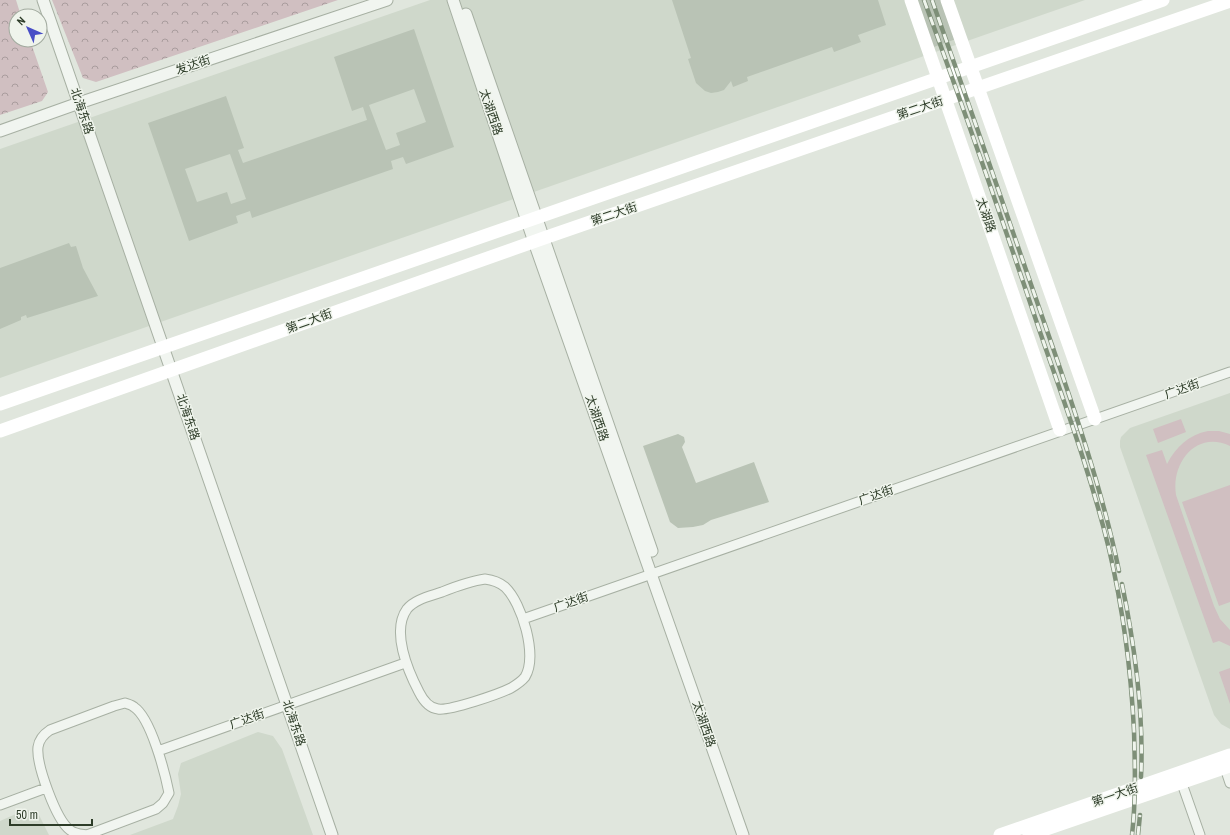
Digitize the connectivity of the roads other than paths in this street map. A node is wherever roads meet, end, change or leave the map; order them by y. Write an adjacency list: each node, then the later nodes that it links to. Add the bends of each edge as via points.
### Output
1 (43, 0): 13 (street, 北海东路)
2 (387, 0): 13 (street, 发达街)
3 (453, 0): 15 (street, 太湖西路)
4 (461, 0): 15 (street, 太湖西路)
5 (911, 0): 10 (main road, 太湖路)
6 (946, 0): 9 (main road)
7 (1163, 0): 9 (main road, 第二大街)
8 (1230, 0): 11 (main road, 第二大街)
9 (970, 68): 10 (main road, 第二大街); 11 (main road)
10 (938, 79): 12 (main road, 太湖路); 15 (main road, 第二大街)
11 (978, 88): 12 (main road, 第二大街); 21 (main road)
12 (946, 99): 16 (main road, 第二大街); 22 (main road, 太湖路)
13 (79, 103): 14 (street, 发达街); 17 (street, 北海东路)
14 (0, 131)
15 (532, 218): 16 (street, 太湖西路); 17 (main road, 第二大街)
16 (539, 240): 18 (main road, 第二大街); 24 (street, 太湖西路)
17 (164, 347): 18 (street, 北海东路); 20 (main road, 第二大街)
18 (172, 370): 23 (main road, 第二大街); 27 (street, 北海东路)
19 (1230, 372): 21 (street, 广达街)
20 (0, 404)
21 (1095, 419): 22 (street, 广达街)
22 (1060, 430): 24 (street, 广达街)
23 (0, 431)
24 (655, 573): 25 (street, 广达街); 36 (street, 太湖西路); 37 (street, 太湖西路)
25 (523, 619): 26 (street, via 515,600 505,588 496,581 486,579 472,581 422,599 408,608 403,616 401,636); 26 (street, via 529,646 529,670 524,678 510,688 458,707 438,709 427,704 421,696)
26 (405, 663): 27 (street, 广达街)
27 (288, 705): 28 (street, 广达街); 35 (street, 北海东路)
28 (158, 751): 33 (street, via 147,725 134,706 125,703 114,706 44,734 38,747); 33 (street, via 167,782 168,793 163,803 156,809 87,835 78,834 64,825)
29 (1230, 755): 31 (main road, 第一大街)
30 (1227, 767): 31 (main road, 第一大街); 32 (street)
31 (1180, 778): 38 (main road, 第一大街); 39 (main road, 第一大街); 40 (street)
32 (1230, 783)
33 (46, 788): 34 (street)
34 (0, 805)
35 (332, 835)
36 (743, 835)
37 (751, 835)
38 (1000, 835)
39 (1029, 835)
40 (1200, 835)

